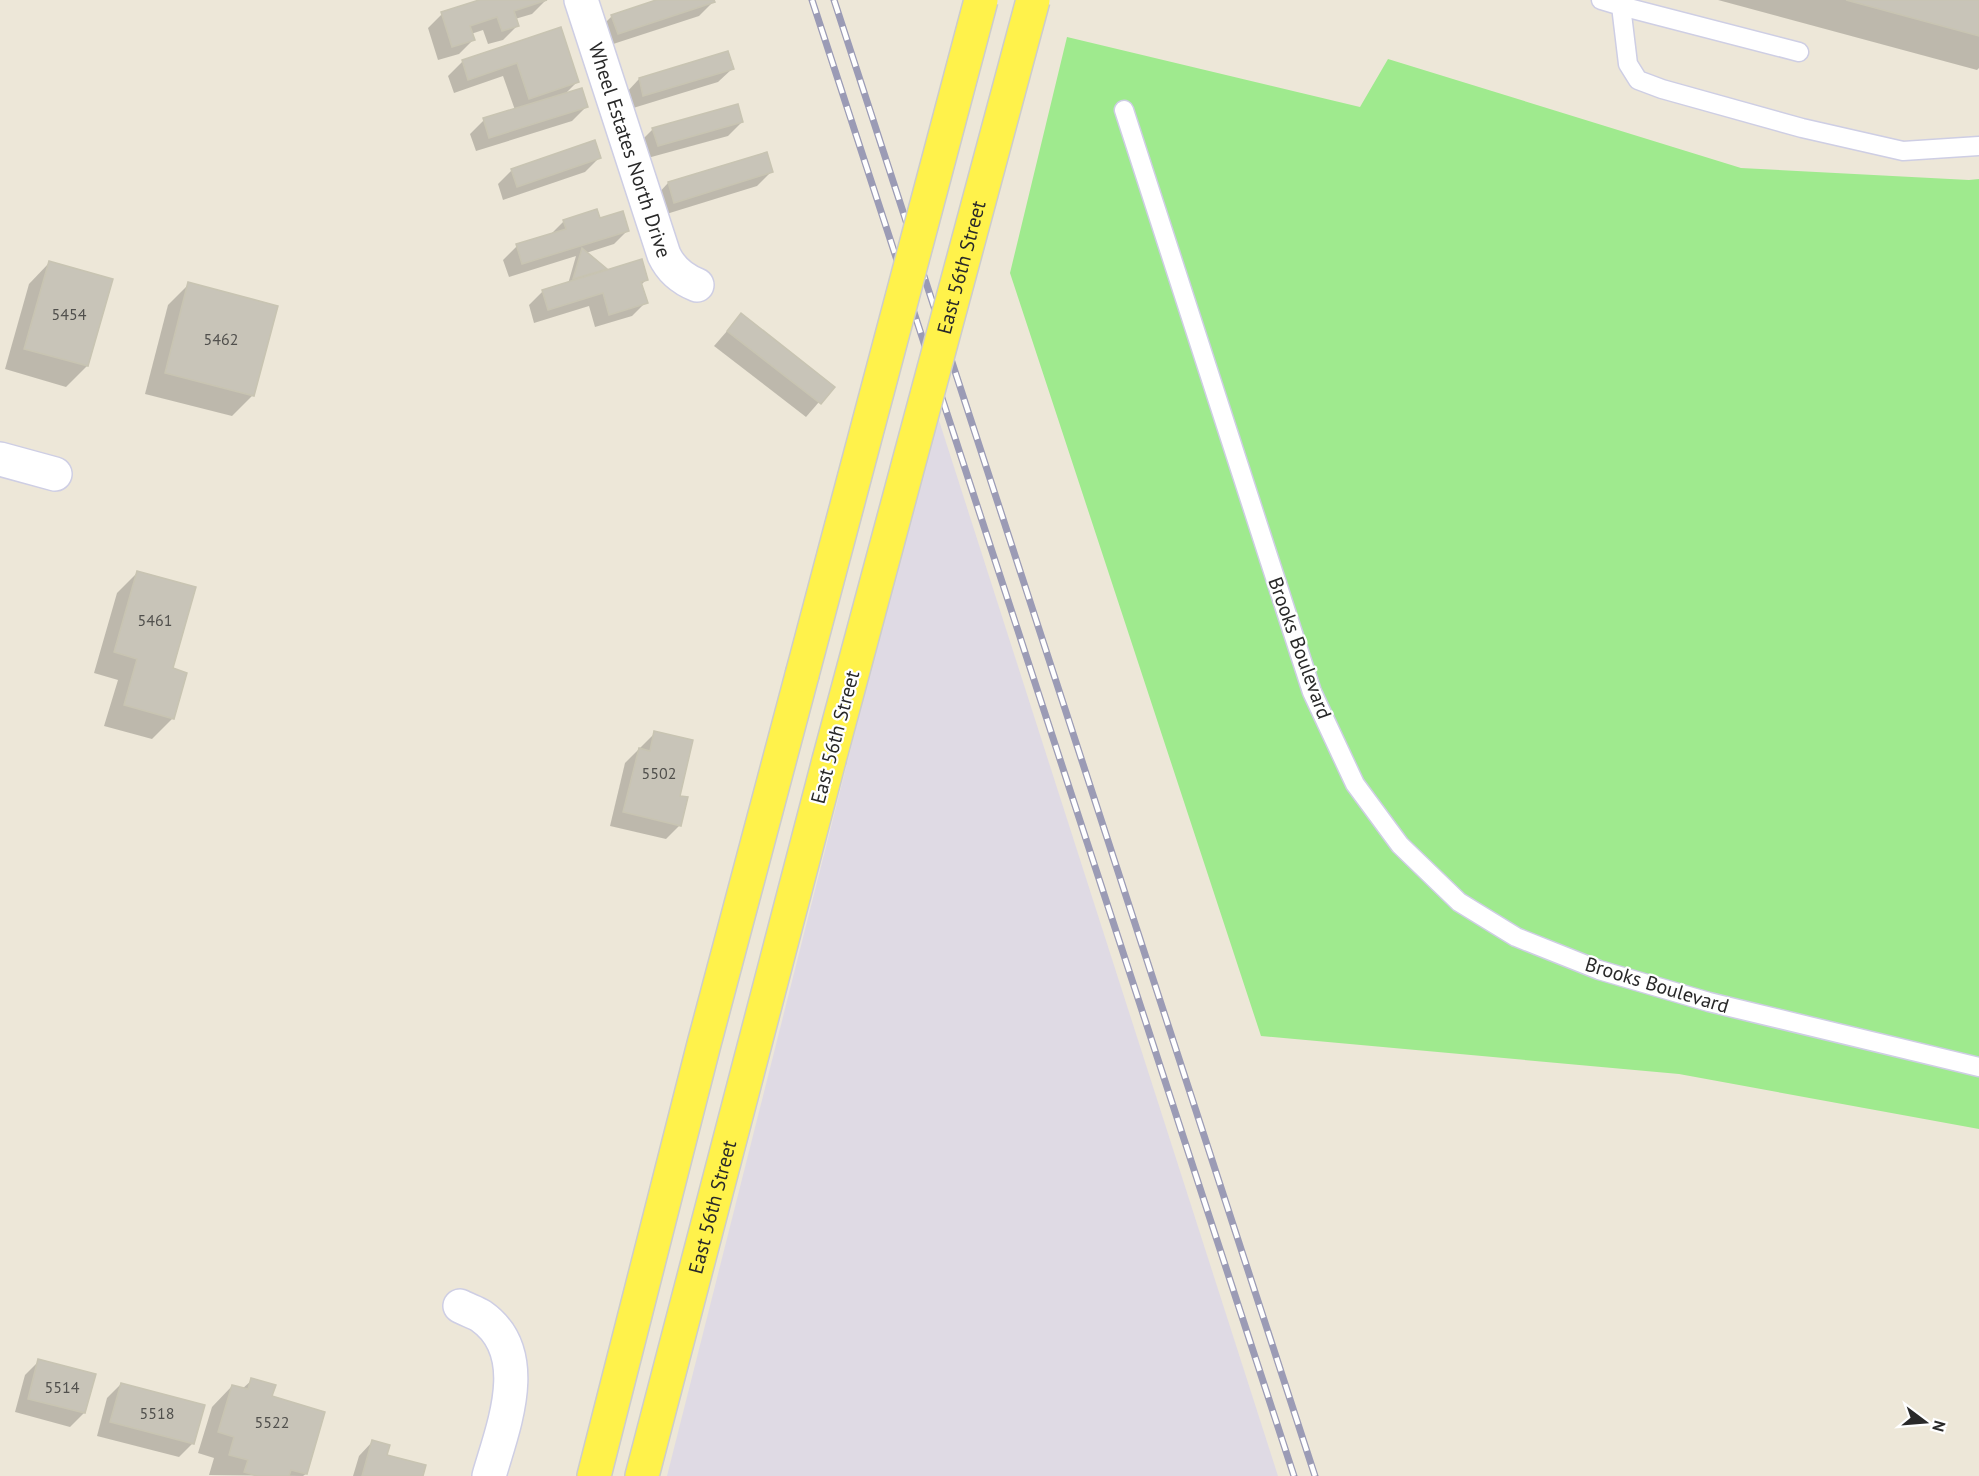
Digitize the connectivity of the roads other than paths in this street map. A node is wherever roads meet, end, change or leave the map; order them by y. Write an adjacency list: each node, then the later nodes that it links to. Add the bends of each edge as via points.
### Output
1 (580, 0): 9 (street, Wheel Estates North Drive, via 664,255 670,267)
2 (981, 0): 15 (main road, bridge, via 704,1044)
3 (1033, 0): 16 (main road, East 56th Street, bridge)
4 (1600, 0): 5 (lane)
5 (1622, 3): 6 (lane); 8 (lane, via 1628,64 1638,80 1802,128 1903,151)
6 (1799, 52)
7 (1124, 110): 12 (lane, Brooks Boulevard, via 1312,692 1355,783 1400,845 1459,902 1478,914 1516,937 1599,970 1709,1002)
8 (1979, 146)
9 (697, 285)
10 (0, 459): 11 (street)
11 (55, 474)
12 (1979, 1067)
13 (460, 1306): 14 (street, via 481,1316 495,1330 505,1342 510,1358 509,1401)
14 (489, 1476)
15 (594, 1476)
16 (642, 1476)

